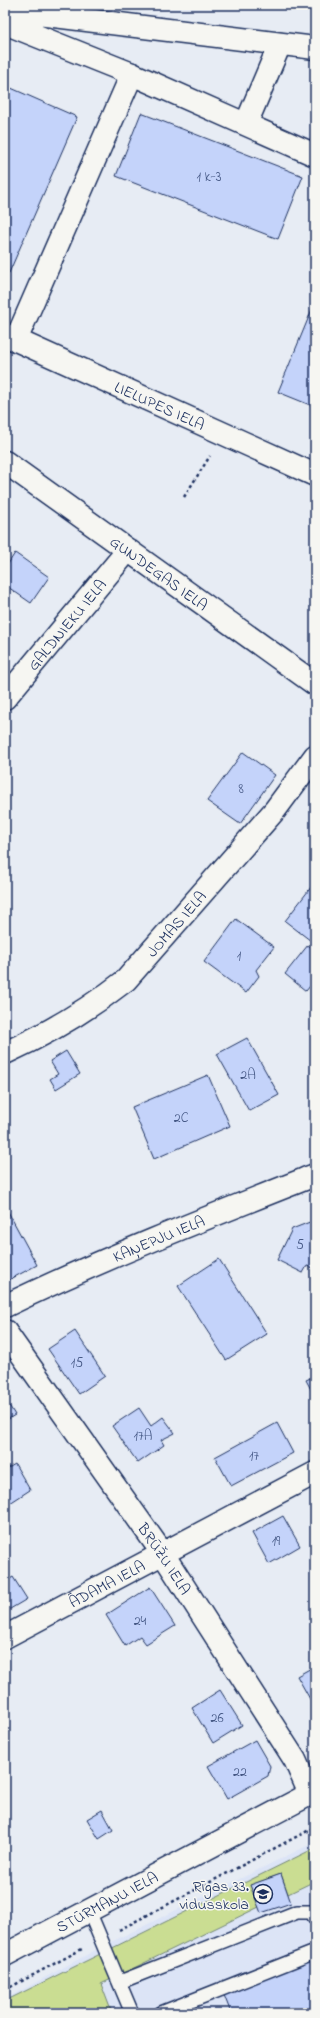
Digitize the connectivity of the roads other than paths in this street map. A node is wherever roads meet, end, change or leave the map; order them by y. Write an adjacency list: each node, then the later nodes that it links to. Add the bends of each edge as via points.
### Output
1 (8, 19): 2 (street); 4 (street)
2 (280, 44): 3 (street); 5 (street)
3 (315, 48)
4 (132, 74): 5 (street); 7 (street)
5 (246, 124): 6 (street)
6 (315, 155)
7 (11, 338): 9 (street, LIELUPES IELA)
8 (5, 462): 10 (street, GUNDEGAS IELA)
9 (315, 475)
10 (128, 550): 11 (street, GUNDEGAS IELA); 12 (street, GALDNIEKU IELA)
11 (315, 684)
12 (5, 698)
13 (315, 756): 14 (street, JOMAS IELA, via 275,810 126,980 101,999 26,1044)
14 (5, 1053)
15 (315, 1175): 16 (street, KAŅEPJU IELA, via 221,1212)
16 (5, 1306)
17 (5, 1331): 19 (street, BRŪŽU IELA)
18 (315, 1473): 19 (street, ĀDAMA IELA)
19 (163, 1554): 20 (street, ĀDAMA IELA); 21 (street, BRŪŽU IELA)
20 (5, 1637)
21 (313, 1794): 22 (street, STŪRMAŅU IELA)
22 (90, 1910): 25 (street, STŪRMAŅU IELA); 26 (lane)
23 (315, 1918): 26 (lane, via 311,1912 297,1912)
24 (315, 1952): 28 (lane)
25 (5, 1955)
26 (120, 1982): 27 (lane)
27 (132, 2013)
28 (161, 2013)

